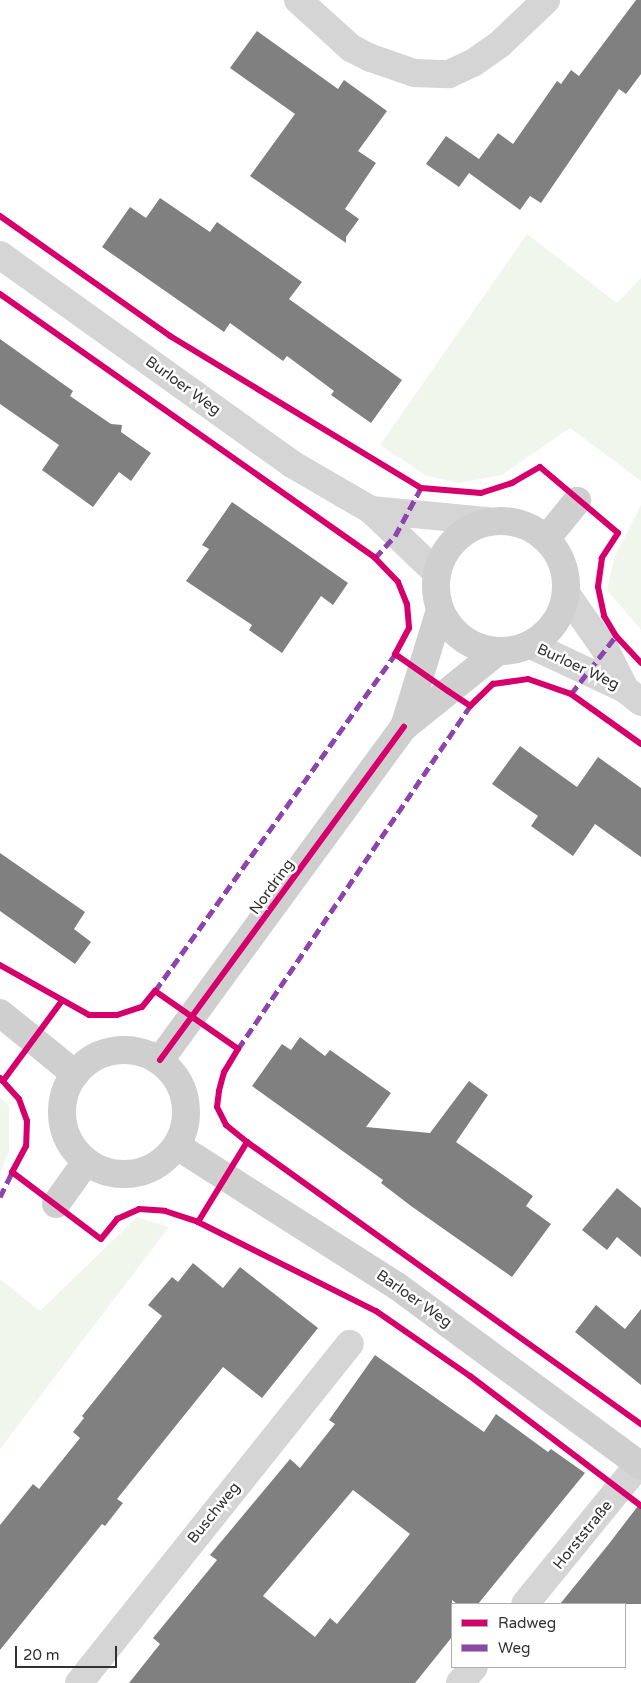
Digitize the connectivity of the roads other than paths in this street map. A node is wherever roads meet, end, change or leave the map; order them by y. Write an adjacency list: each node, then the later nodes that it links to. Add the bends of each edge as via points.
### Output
1 (298, 0): 2 (street, via 351,48 371,58 414,74 449,74 473,63 500,44)
2 (546, 0)
3 (0, 255): 5 (street, Burloer Weg, via 292,464)
4 (577, 501): 7 (street)
5 (371, 510): 6 (street, Burloer Weg); 8 (street, Burloer Weg)
6 (488, 521): 7 (street, via 510,520 530,526); 8 (street, via 455,539 444,554)
7 (547, 538): 9 (street, via 559,555 566,574)
8 (437, 573): 10 (street, via 436,592)
9 (567, 595): 11 (street, via 562,613 552,628); 13 (street, Burloer Weg)
10 (440, 610): 12 (street, via 449,626 463,639 479,648); 14 (street, Nordring)
11 (531, 645): 12 (street); 13 (street, Burloer Weg)
12 (497, 652): 14 (street, Nordring)
13 (633, 696)
14 (404, 727): 16 (street, Nordring)
15 (0, 1013): 17 (street)
16 (160, 1060): 17 (street, via 143,1052 123,1049 104,1052); 18 (street, via 184,1091 187,1110)
17 (75, 1074): 19 (street, via 65,1093 62,1112 69,1139)
18 (177, 1146): 19 (street, via 164,1161 145,1171 125,1175 104,1172); 22 (street, Barloer Weg, via 397,1286)
19 (86, 1162): 20 (street)
20 (56, 1204)
21 (350, 1344): 25 (street, Buschweg)
22 (640, 1464): 23 (street, Horststraße)
23 (526, 1603)
24 (473, 1668): 26 (street)
25 (79, 1683)
26 (460, 1683)

